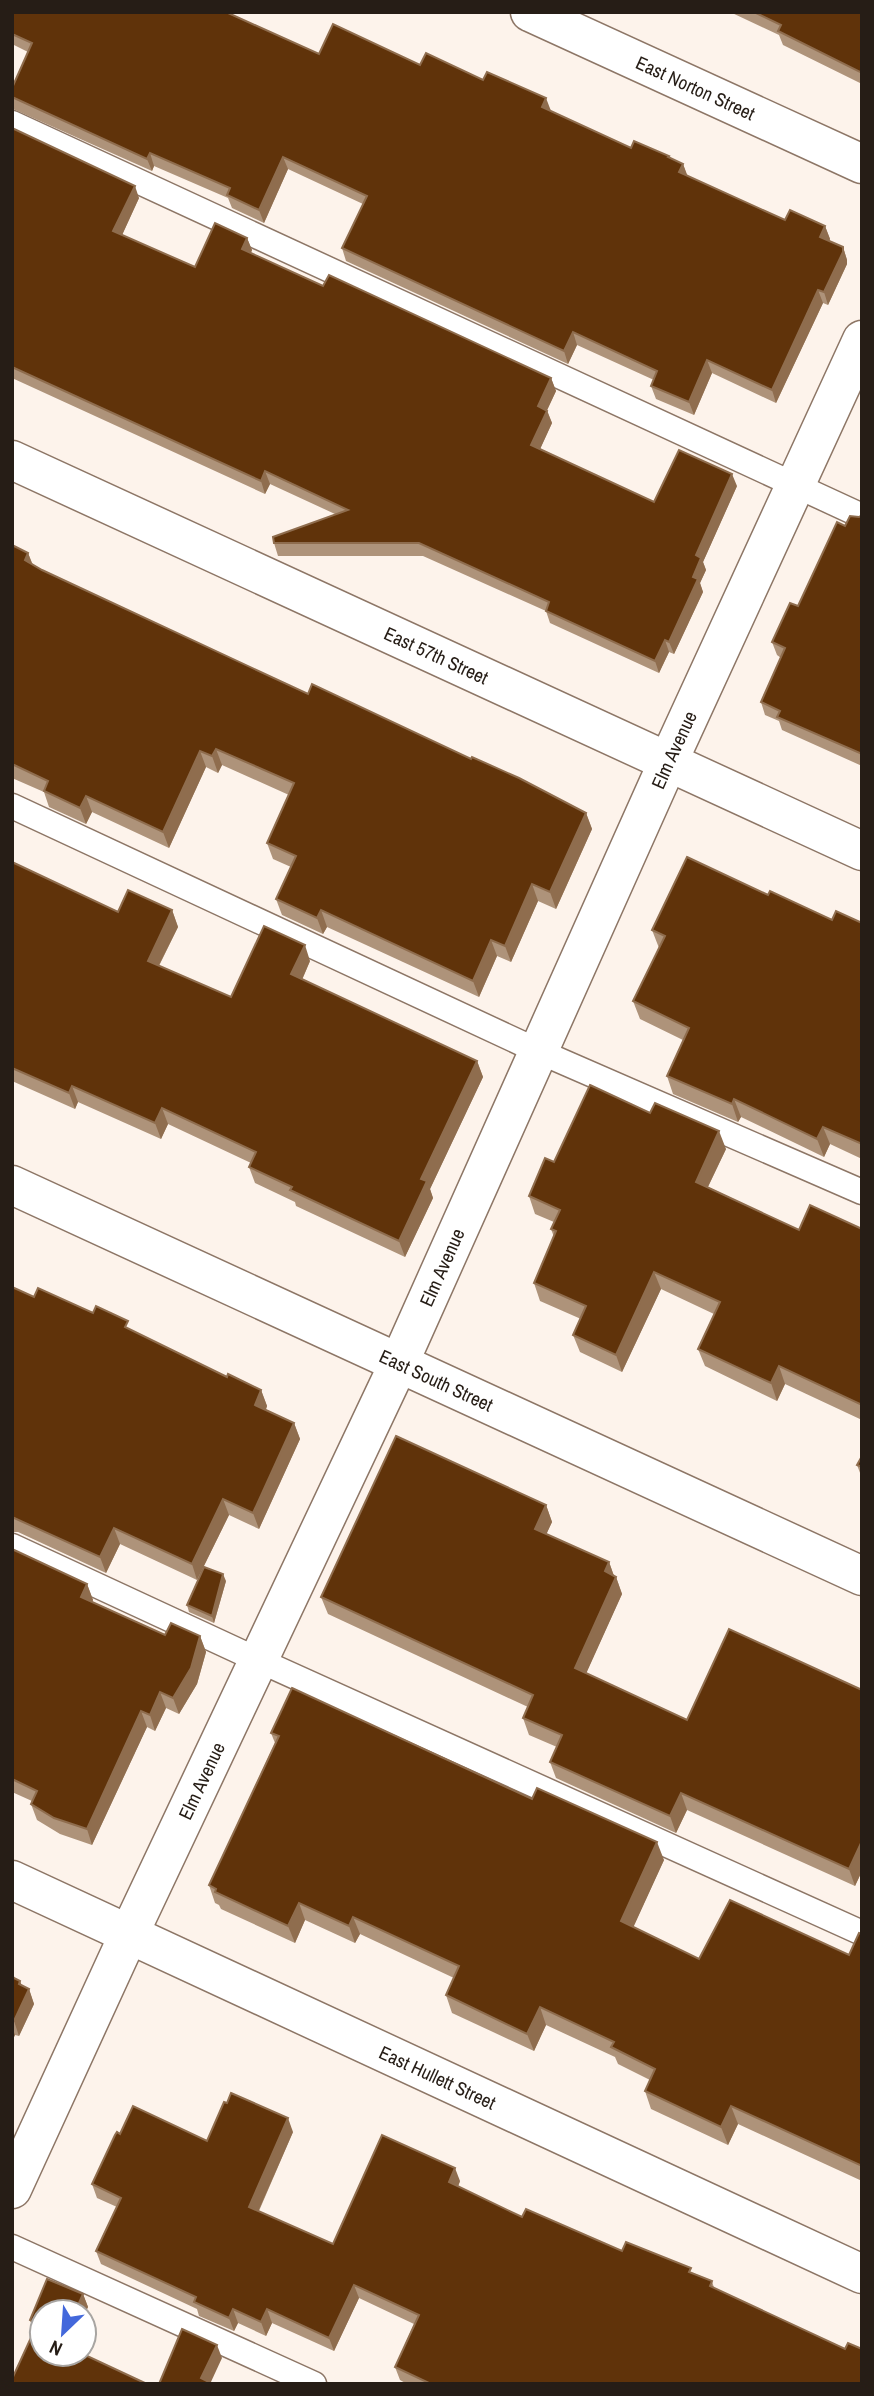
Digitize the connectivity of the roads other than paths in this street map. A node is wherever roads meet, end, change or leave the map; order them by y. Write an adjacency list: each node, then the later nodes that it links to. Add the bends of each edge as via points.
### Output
1 (530, 12): 3 (street, East Norton Street)
2 (12, 123): 6 (lane)
3 (862, 164)
4 (862, 340): 6 (street, Elm Avenue)
5 (12, 460): 8 (street, East 57th Street)
6 (795, 485): 7 (lane); 8 (street, Elm Avenue)
7 (862, 516)
8 (668, 762): 10 (street, East 57th Street); 11 (street, Elm Avenue)
9 (12, 806): 11 (lane)
10 (862, 851)
11 (538, 1051): 13 (lane); 14 (street, Elm Avenue)
12 (12, 1185): 14 (street, East South Street)
13 (862, 1192)
14 (398, 1363): 16 (street, East South Street); 17 (street, Elm Avenue)
15 (12, 1546): 17 (lane)
16 (862, 1576)
17 (258, 1660): 19 (lane); 20 (street, Elm Avenue)
18 (12, 1880): 20 (street, East Hullett Street)
19 (862, 1933)
20 (129, 1934): 21 (street, Elm Avenue); 23 (street, East Hullett Street)
21 (12, 2189)
22 (12, 2247): 24 (lane)
23 (862, 2274)
24 (314, 2384)

